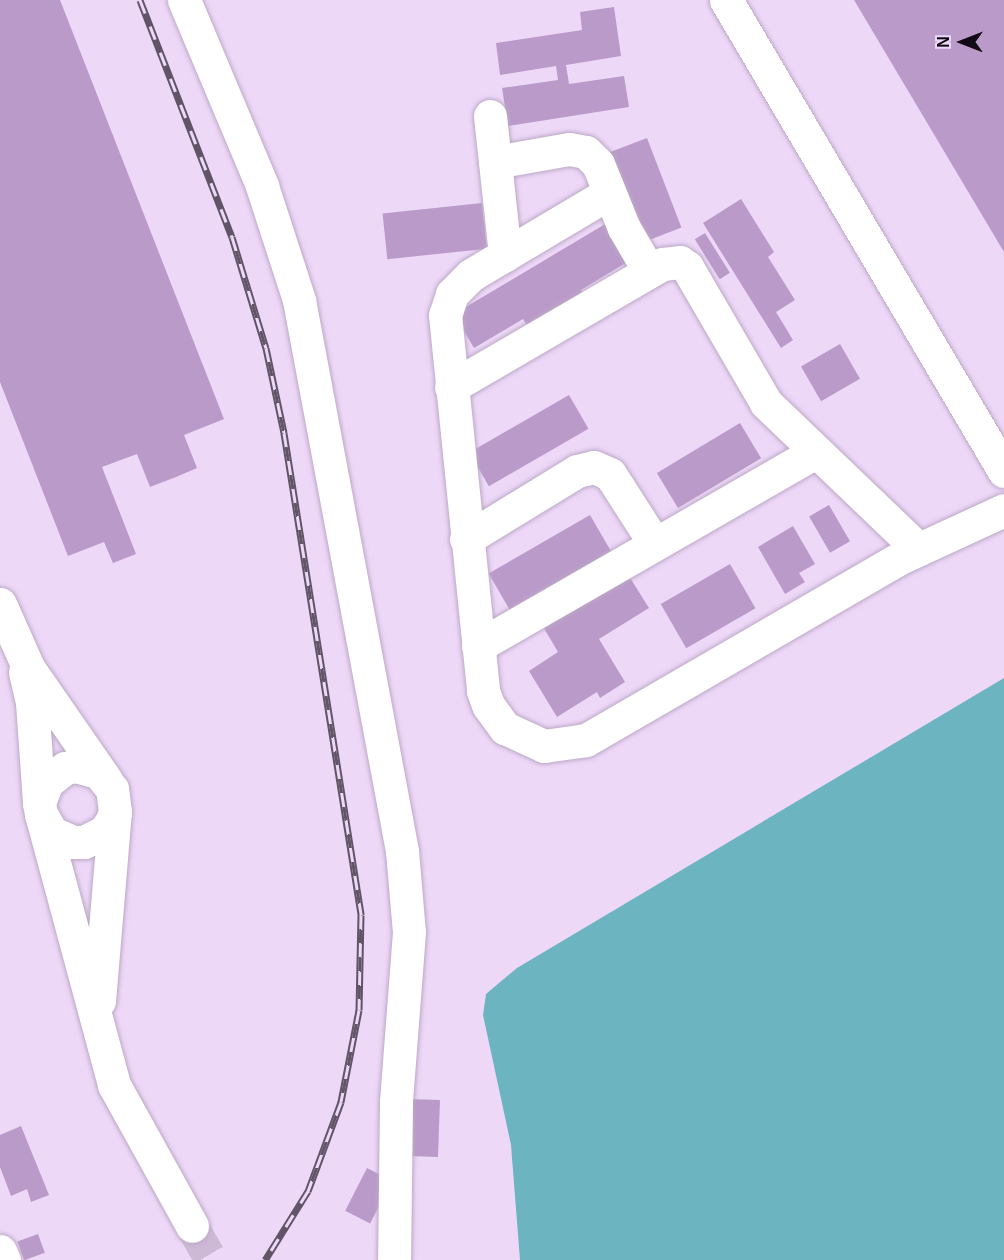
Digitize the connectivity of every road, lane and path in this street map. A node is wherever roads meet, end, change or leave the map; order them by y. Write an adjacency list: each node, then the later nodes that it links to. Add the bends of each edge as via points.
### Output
1 (184, 0): 24 (lane, via 262,186 299,300 402,851 409,942 396,1101)
2 (726, 0): 10 (lane)
3 (490, 116): 4 (lane)
4 (495, 162): 5 (lane, via 578,149 598,164); 6 (lane)
5 (609, 193): 6 (lane); 7 (lane)
6 (505, 255): 8 (lane, via 460,283 447,304 444,326)
7 (649, 271): 8 (lane); 9 (lane, via 671,261 687,267 766,404)
8 (450, 387): 12 (lane)
9 (816, 452): 13 (lane); 14 (lane)
10 (1004, 471)
11 (1004, 510): 14 (lane)
12 (466, 539): 13 (lane, via 577,471 594,467 610,474); 16 (lane)
13 (655, 544): 16 (lane)
14 (918, 549): 16 (lane, via 572,745 544,746 505,728 483,691)
15 (6, 618): 17 (lane, via 29,669); 18 (lane, via 30,691)
16 (478, 646)
17 (106, 780): 18 (lane, via 88,768 65,768 47,782); 19 (lane, via 112,789)
18 (40, 808): 19 (lane, via 52,833 73,842 84,842 104,832); 20 (lane)
19 (115, 812): 20 (lane, via 100,988)
20 (107, 1062): 21 (lane, via 124,1107)
21 (192, 1226)
22 (0, 1251): 23 (lane)
23 (4, 1260)
24 (394, 1260)

